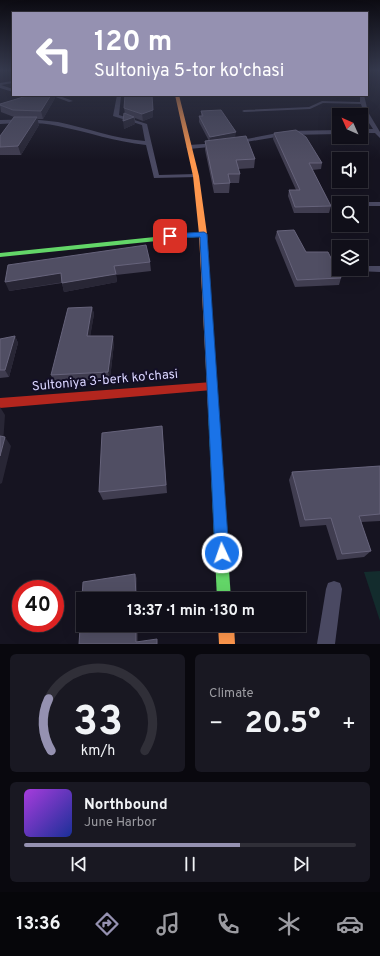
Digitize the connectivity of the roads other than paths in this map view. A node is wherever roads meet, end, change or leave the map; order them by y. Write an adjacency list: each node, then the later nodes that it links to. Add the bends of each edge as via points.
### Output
1 (68, 100): 4 (lane)
2 (118, 100): 11 (lane, via 116,116 144,124)
3 (178, 100): 14 (street)
4 (71, 101)
5 (362, 103): 6 (lane, via 322,102 310,108); 10 (lane)
6 (244, 111)
7 (0, 122): 11 (lane, via 32,120 59,124 130,143)
8 (332, 132): 12 (lane, via 288,133)
9 (368, 132): 10 (lane)
10 (378, 134)
11 (148, 143): 15 (lane, via 156,178)
12 (228, 143)
13 (222, 144): 14 (lane)
14 (189, 147): 15 (street)
15 (196, 176): 18 (street)
16 (368, 204): 17 (lane)
17 (380, 204)
18 (204, 234): 19 (street); 22 (street)
19 (0, 255)
20 (368, 269): 21 (lane)
21 (380, 269)
22 (212, 386): 23 (street, Sultoniya 3-berk ko'chasi); 25 (street)
23 (0, 403)
24 (334, 589): 28 (lane)
25 (224, 592)
26 (226, 632): 27 (street)
27 (227, 644)
28 (326, 644)

